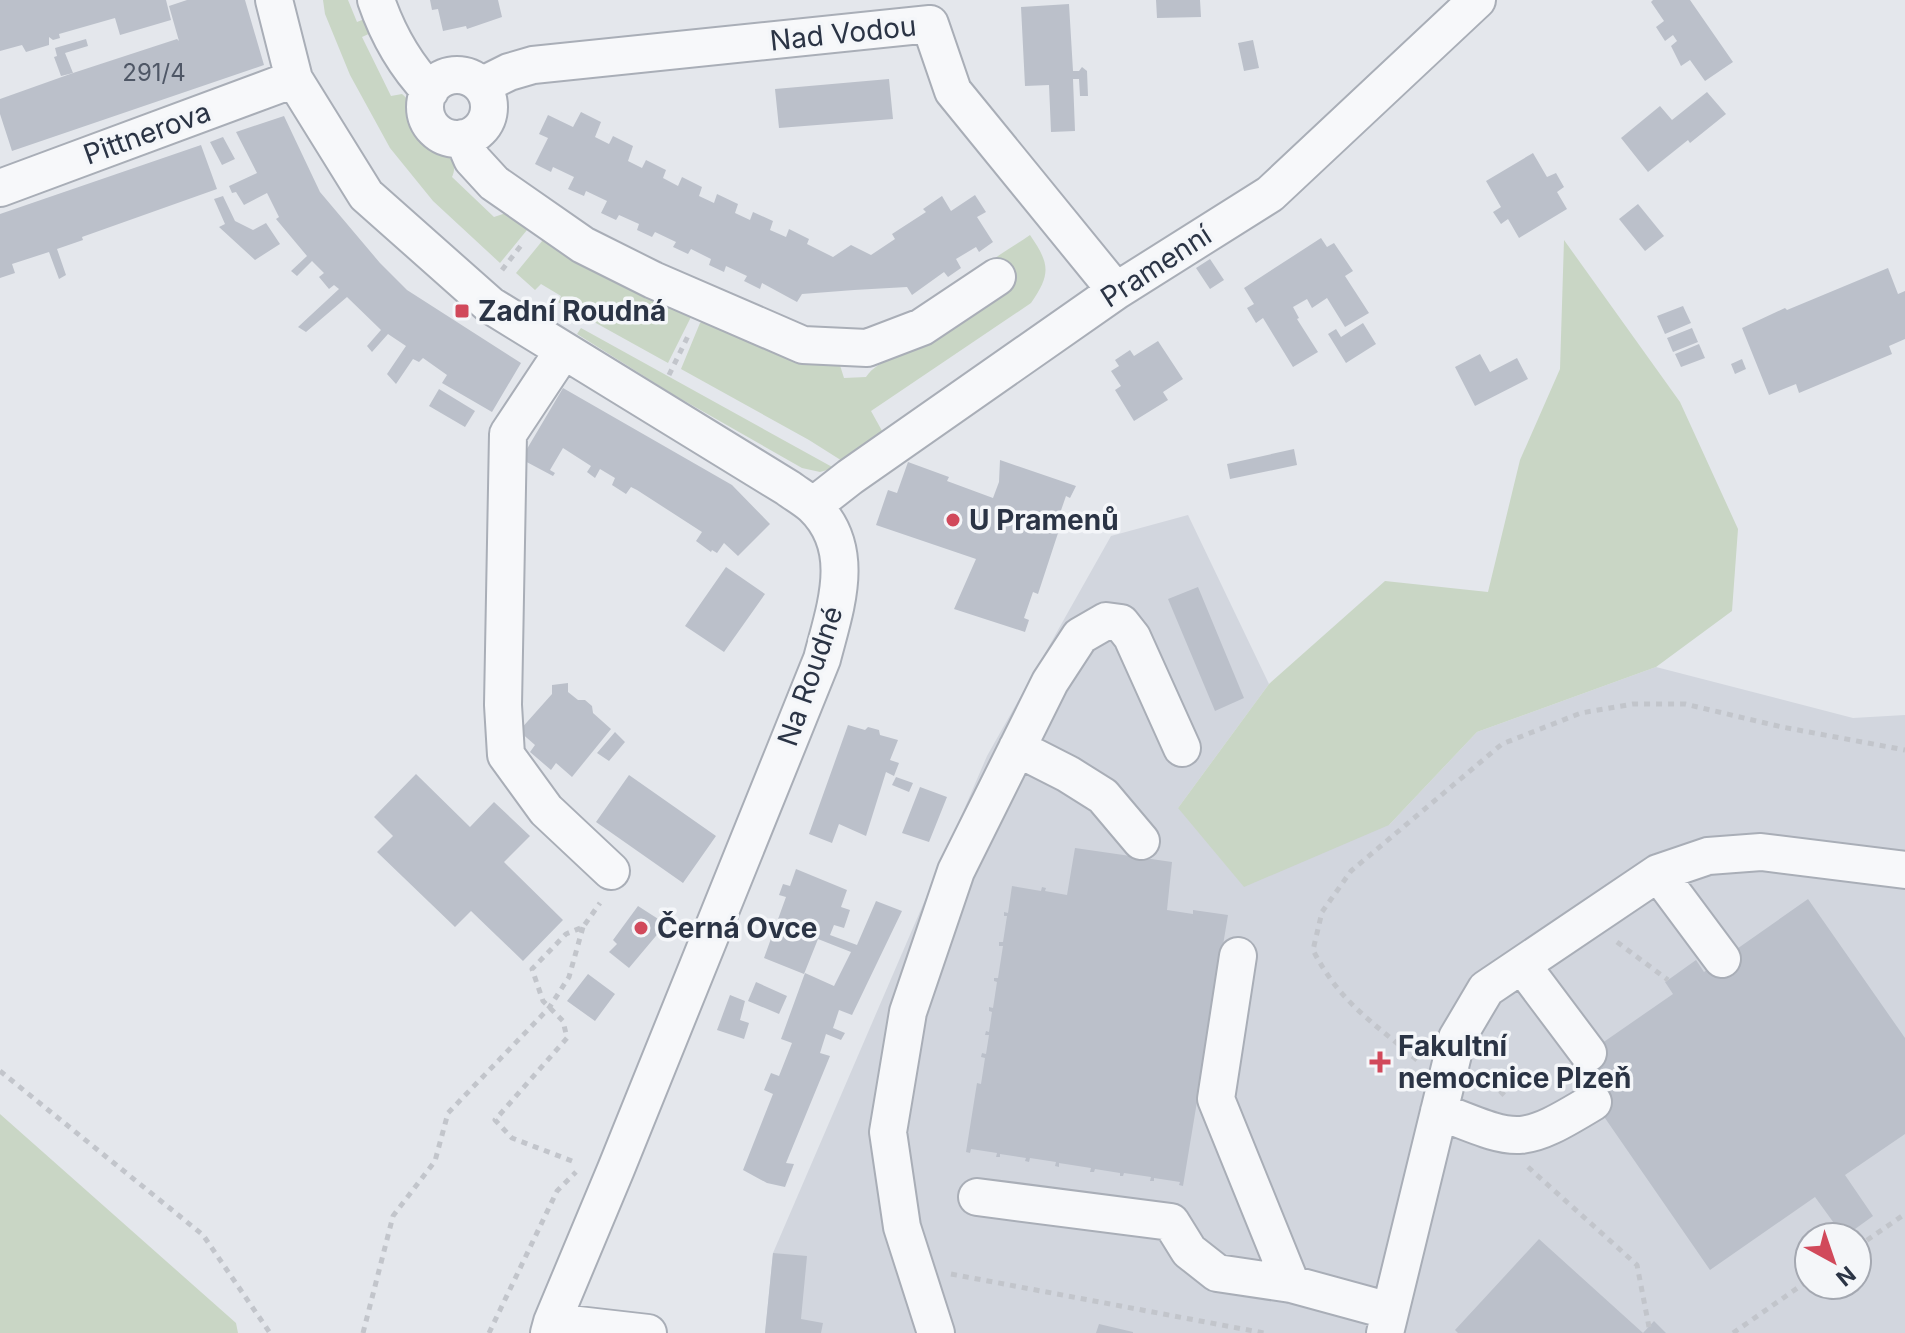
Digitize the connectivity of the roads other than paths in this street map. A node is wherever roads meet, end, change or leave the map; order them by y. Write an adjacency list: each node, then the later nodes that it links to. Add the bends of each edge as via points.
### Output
1 (274, 0): 5 (street, Na Roudné)
2 (376, 0): 7 (street, via 409,69)
3 (1477, 0): 11 (street, Pramenní, via 1270,194)
4 (934, 12): 6 (street, Nad Vodou, via 533,65); 11 (street, Nad Vodou, via 953,91)
5 (294, 79): 9 (street, Pittnerova); 12 (street, Na Roudné, via 366,195 490,305)
6 (481, 86): 7 (street, via 455,75); 8 (street, via 489,113 480,129)
7 (430, 91): 8 (street, via 426,111 434,129 443,136)
8 (463, 138): 10 (street, via 472,159 494,183 583,245 803,345 867,348 922,327)
9 (0, 188)
10 (997, 277)
11 (1116, 291): 13 (street, Pramenní)
12 (563, 351): 13 (street, Na Roudné); 19 (street, via 508,434 506,755)
13 (813, 506): 29 (street, Na Roudné, via 832,533 841,569 822,659)
14 (1017, 748): 15 (street, via 1080,636 1106,621 1121,623 1132,637); 16 (street, via 1103,796); 31 (street, via 956,871 908,1012 888,1132 902,1227)
15 (1182, 748)
16 (1141, 841)
17 (1905, 870): 18 (street, via 1761,852 1708,856)
18 (1658, 873): 21 (street); 22 (street)
19 (606, 886)
20 (1238, 956): 27 (street, via 1216,1099)
21 (1722, 959)
22 (1522, 965): 23 (street); 25 (street, via 1486,989 1457,1038)
23 (1588, 1053)
24 (1593, 1102): 25 (street, via 1546,1130 1520,1136 1496,1133)
25 (1439, 1111): 28 (street)
26 (977, 1197): 27 (street, via 1171,1222 1189,1251 1217,1273)
27 (1291, 1284): 28 (street)
28 (1388, 1322)
29 (551, 1327): 30 (street)
30 (648, 1333)
31 (936, 1333)

